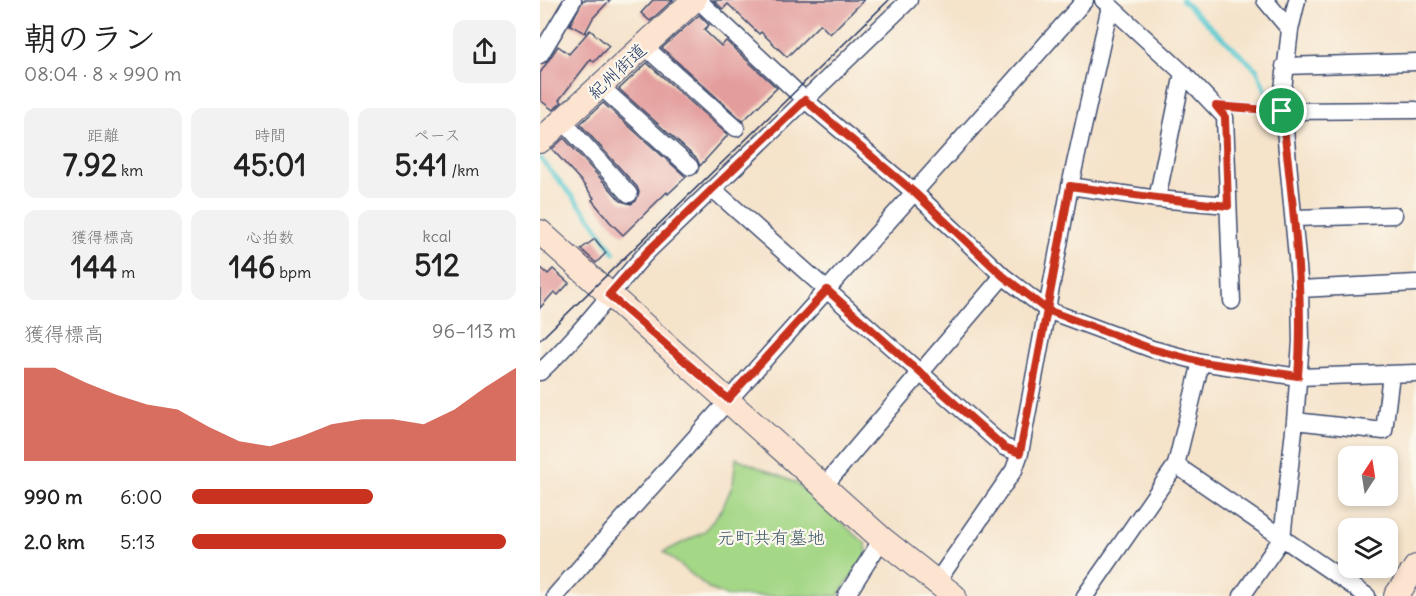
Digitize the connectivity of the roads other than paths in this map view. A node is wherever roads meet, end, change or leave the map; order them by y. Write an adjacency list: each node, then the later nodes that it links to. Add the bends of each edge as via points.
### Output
1 (573, 0): 10 (street)
2 (696, 0): 9 (street, 紀州街道); 15 (street)
3 (909, 0): 15 (street)
4 (1085, 0): 25 (street)
5 (1265, 0): 8 (street)
6 (1297, 0): 8 (street)
7 (1107, 3): 13 (street); 23 (street)
8 (1290, 30): 12 (street)
9 (644, 46): 14 (street, 紀州街道); 20 (street)
10 (540, 55)
11 (1416, 62): 12 (street)
12 (1284, 66): 16 (street)
13 (1183, 73): 17 (street); 27 (street)
14 (600, 86): 19 (street, 紀州街道); 22 (street)
15 (805, 100): 24 (street); 25 (street)
16 (1282, 105): 17 (lane); 18 (street); 30 (street)
17 (1216, 106): 28 (street, via 1225,117)
18 (1416, 110)
19 (563, 121): 21 (street, 紀州街道); 26 (street)
20 (736, 128)
21 (540, 141)
22 (690, 167)
23 (1070, 186): 27 (street); 38 (street)
24 (714, 190): 35 (street); 36 (street, via 647,252)
25 (915, 193): 32 (street); 35 (street)
26 (629, 194)
27 (1157, 198): 28 (street)
28 (1228, 206): 37 (street)
29 (1394, 215): 30 (street)
30 (1294, 218): 34 (street)
31 (540, 232): 36 (street)
32 (1003, 276): 38 (street); 41 (street)
33 (1416, 283): 34 (street)
34 (1300, 289): 44 (street)
35 (827, 290): 41 (street); 45 (street)
36 (609, 295): 40 (street); 45 (street)
37 (1232, 301)
38 (1047, 310): 39 (street, via 1152,349); 47 (street)
39 (1201, 362): 44 (street); 48 (street)
40 (540, 372)
41 (920, 374): 47 (street, via 1004,447); 49 (street)
42 (1391, 374): 43 (street); 44 (street); 46 (street, via 1384,430)
43 (1416, 374)
44 (1298, 376): 46 (street)
45 (728, 399): 49 (street); 54 (street)
46 (1295, 421): 50 (street)
47 (1020, 453): 53 (street)
48 (1176, 465): 50 (street); 56 (street)
49 (824, 486): 51 (street)
50 (1282, 538): 57 (street); 58 (street)
51 (882, 539): 53 (street); 55 (street)
52 (1416, 567): 59 (street)
53 (945, 589)
54 (555, 596)
55 (846, 596)
56 (1085, 596)
57 (1242, 596)
58 (1367, 596)
59 (1396, 596)

